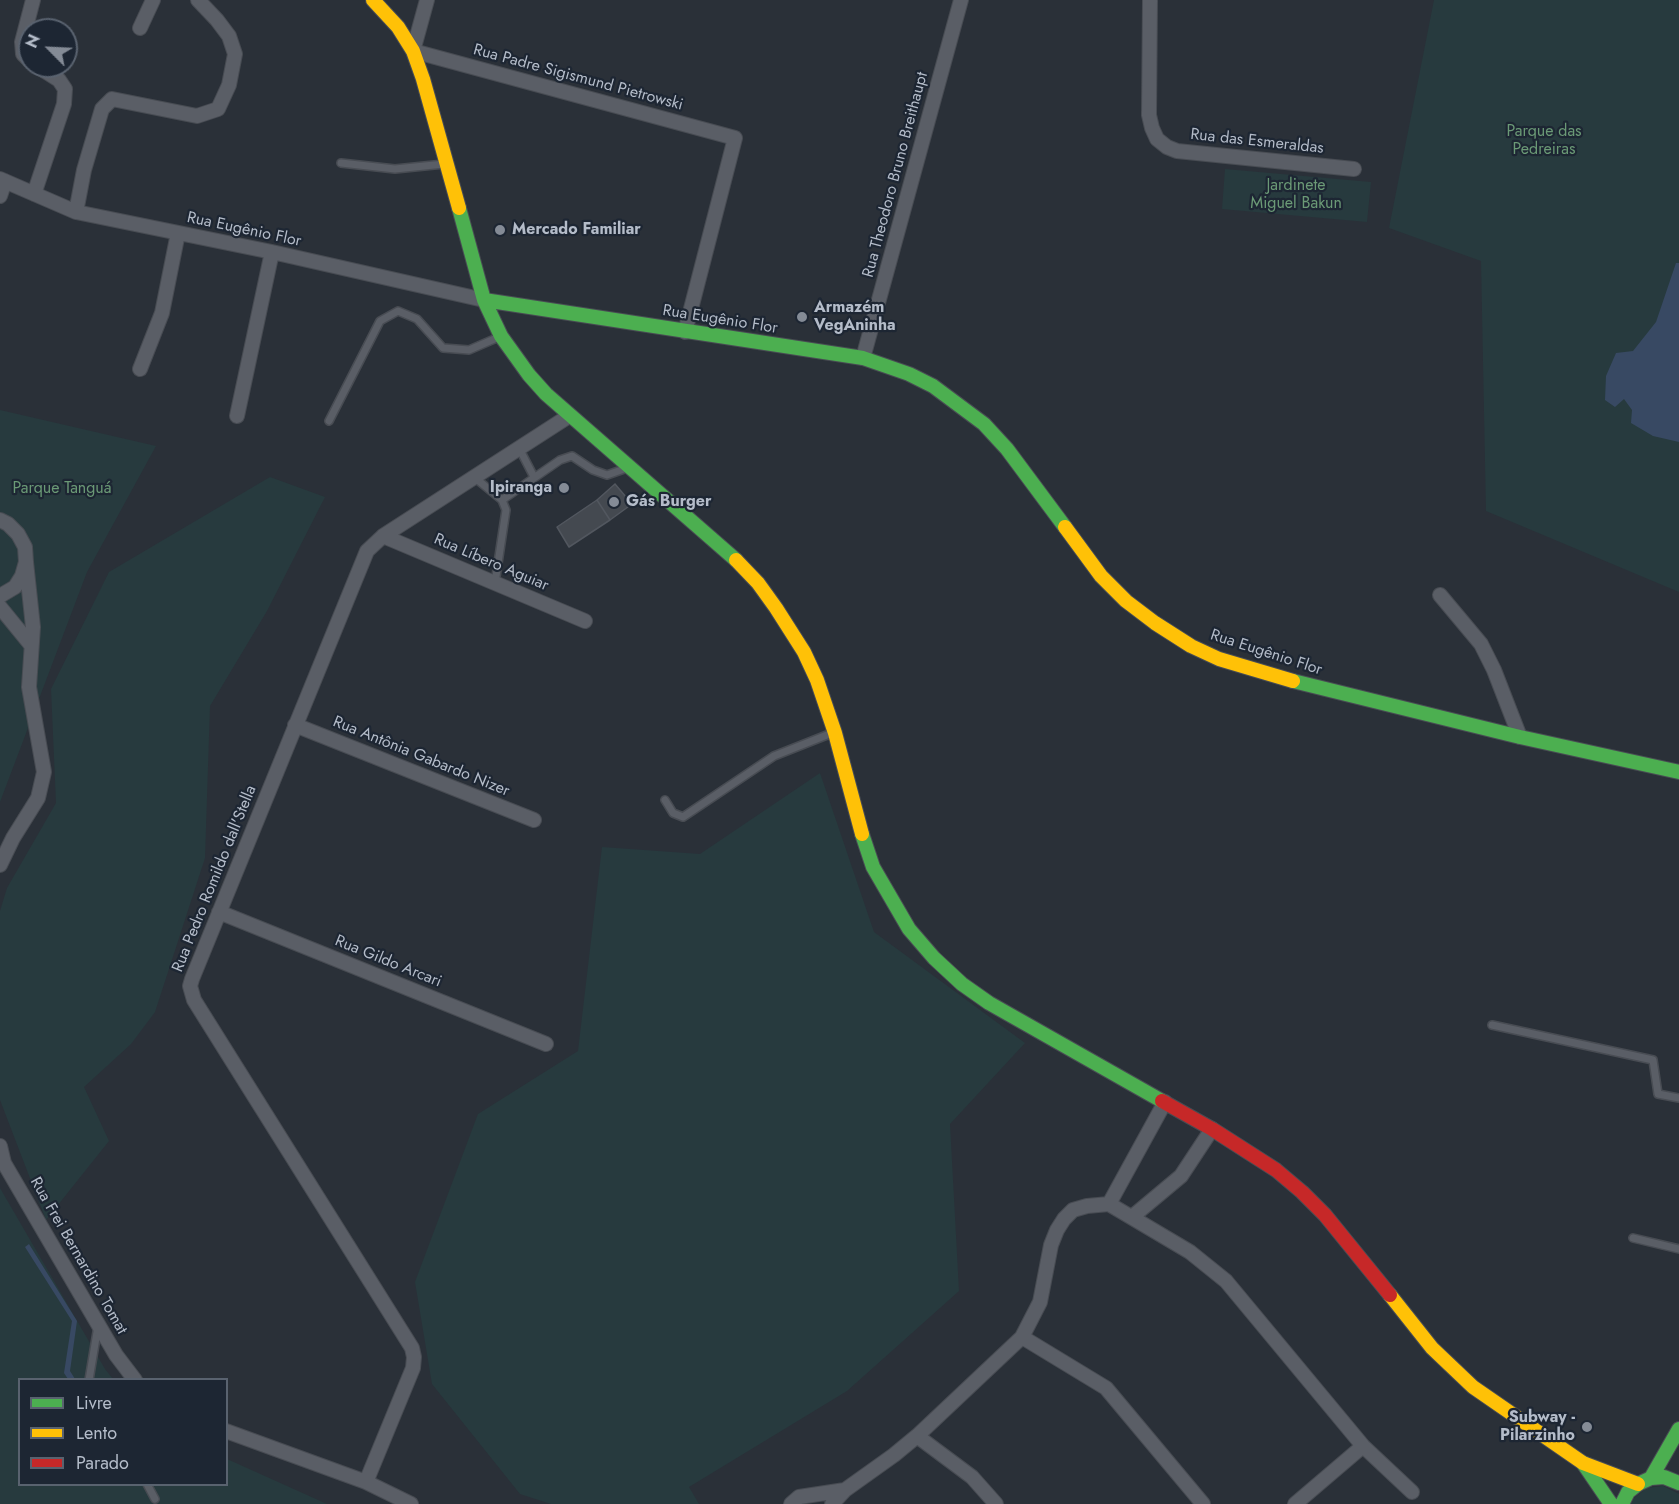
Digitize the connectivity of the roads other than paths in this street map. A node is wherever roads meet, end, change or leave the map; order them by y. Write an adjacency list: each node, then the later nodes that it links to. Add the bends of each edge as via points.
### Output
1 (33, 0): 8 (street)
2 (153, 0): 9 (street)
3 (198, 0): 18 (street, via 229,36 235,54 229,85 218,109 197,116 112,99 102,108)
4 (373, 0): 10 (main road, via 398,27)
5 (426, 0): 10 (street)
6 (961, 0): 24 (street, Rua Theodoro Bruno Breithaupt)
7 (1150, 0): 14 (street, Rua das Esmeraldas, via 1149,115 1157,139 1177,151)
8 (28, 18)
9 (140, 28)
10 (412, 51): 13 (main road); 22 (street, Rua Padre Sigismund Pietrowski, via 735,138)
11 (56, 78): 16 (street, via 65,89 64,104)
12 (341, 163): 13 (lane, via 395,169)
13 (447, 164): 21 (main road)
14 (1354, 168)
15 (2, 180): 16 (street, Rua Eugênio Flor); 17 (street)
16 (34, 194): 18 (street, Rua Eugênio Flor)
17 (0, 196)
18 (76, 212): 19 (street, Rua Eugênio Flor)
19 (178, 233): 20 (street, Rua Eugênio Flor); 25 (street, via 162,313)
20 (272, 252): 21 (street, Rua Eugênio Flor); 26 (street)
21 (484, 300): 22 (main road, Rua Eugênio Flor); 23 (main road)
22 (685, 332): 24 (main road, Rua Eugênio Flor)
23 (501, 336): 27 (main road, via 529,375); 28 (lane, via 469,350 443,348 417,319 398,311 380,321)
24 (863, 358): 45 (main road, Rua Eugênio Flor, via 933,386 984,424 1101,576 1126,601 1191,646 1284,679)
25 (140, 369)
26 (237, 416)
27 (569, 416): 29 (street, Rua Pedro Romildo dall'Stella); 30 (main road)
28 (329, 421)
29 (519, 448): 31 (street, Rua Pedro Romildo dall'Stella); 32 (lane)
30 (629, 468): 32 (lane, via 607,475 572,456); 44 (main road, via 758,583 804,652)
31 (474, 477): 33 (lane); 35 (street, Rua Pedro Romildo dall'Stella)
32 (534, 477): 33 (lane)
33 (502, 500): 37 (lane, via 506,510)
34 (0, 520): 36 (street, via 18,534 25,547)
35 (383, 536): 37 (street, Rua Líbero Aguiar); 43 (street, Rua Pedro Romildo dall'Stella, via 362,559)
36 (26, 562): 39 (street, via 15,587); 42 (street)
37 (495, 583): 41 (street, Rua Líbero Aguiar)
38 (1440, 595): 45 (street, via 1481,644)
39 (0, 596)
40 (0, 607): 42 (street)
41 (585, 621)
42 (32, 645): 49 (street, via 29,687 44,772 38,798)
43 (295, 725): 48 (street, Rua Antônia Gabardo Nizer); 50 (street, Rua Pedro Romildo dall'Stella)
44 (835, 733): 47 (lane, via 774,756 683,817 673,813); 54 (main road, via 873,867 909,929 934,958 989,1003)
45 (1520, 738): 46 (main road, Rua Eugênio Flor)
46 (1679, 772)
47 (665, 800)
48 (534, 820)
49 (0, 866)
50 (219, 912): 52 (street, Rua Gildo Arcari); 71 (street, Rua Pedro Romildo dall'Stella, via 192,979 191,994 412,1348 413,1368)
51 (1492, 1025): 53 (lane, via 1653,1060 1658,1094)
52 (546, 1044)
53 (1679, 1098)
54 (1165, 1102): 55 (main road); 57 (street)
55 (1212, 1129): 58 (street, via 1181,1176); 69 (main road, via 1302,1192 1450,1367 1497,1405)
56 (0, 1146): 61 (street, Rua Frei Bernardino Tomat, via 4,1163)
57 (1109, 1204): 58 (street); 62 (street, via 1073,1210 1060,1225 1040,1302)
58 (1132, 1217): 68 (street, via 1191,1252 1226,1281)
59 (1633, 1238): 60 (lane)
60 (1679, 1249)
61 (99, 1324): 63 (lane); 64 (street, Rua Frei Bernardino Tomat)
62 (1022, 1337): 67 (street); 82 (street, via 1106,1388)
63 (89, 1378)
64 (133, 1378)
65 (1679, 1429): 70 (main road)
66 (228, 1432): 71 (street)
67 (917, 1436): 75 (street); 81 (street, via 966,1471)
68 (1363, 1446): 76 (street); 83 (street)
69 (1583, 1463): 73 (main road); 84 (main road)
70 (1651, 1478): 72 (main road, via 1664,1477); 73 (main road)
71 (366, 1482): 78 (street)
72 (1679, 1483)
73 (1638, 1484): 85 (main road)
74 (148, 1486): 77 (lane)
75 (845, 1490): 79 (street, via 799,1497); 80 (street)
76 (1412, 1492)
77 (155, 1499)
78 (411, 1504)
79 (792, 1504)
80 (832, 1504)
81 (996, 1504)
82 (1203, 1504)
83 (1295, 1504)
84 (1611, 1504)
85 (1622, 1504)

